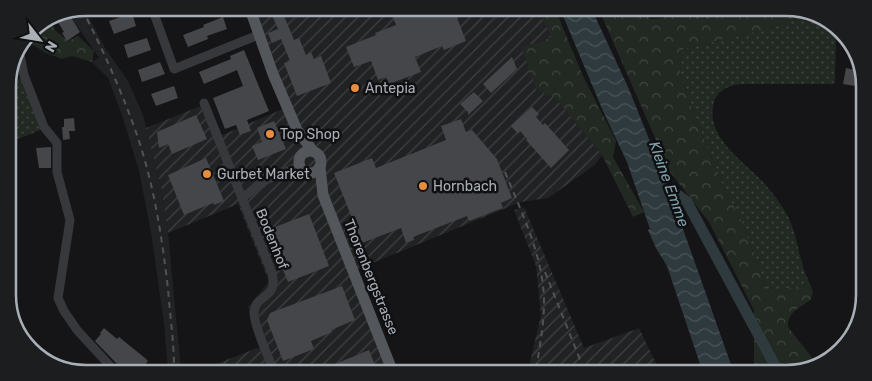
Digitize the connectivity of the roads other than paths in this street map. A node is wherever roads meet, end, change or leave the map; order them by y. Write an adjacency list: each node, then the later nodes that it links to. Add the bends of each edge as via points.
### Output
1 (155, 16): 3 (street, via 174,69)
2 (252, 16): 3 (main road)
3 (258, 35): 6 (main road)
4 (21, 61): 12 (street, via 44,127 57,143 57,172 70,220 58,298 77,330)
5 (204, 103): 11 (street, Bodenhof)
6 (297, 130): 7 (main road); 8 (main road)
7 (313, 151): 8 (main road, via 305,152); 9 (main road, via 320,157)
8 (301, 165): 9 (main road, via 314,173); 10 (main road, Thorenbergstrasse); 11 (street, Bodenhof, via 266,180)
9 (320, 167): 10 (main road, Thorenbergstrasse)
10 (323, 195): 14 (main road, Thorenbergstrasse)
11 (242, 198): 13 (street, Bodenhof, via 274,282 254,311)
12 (109, 365)
13 (272, 365)
14 (390, 365)

